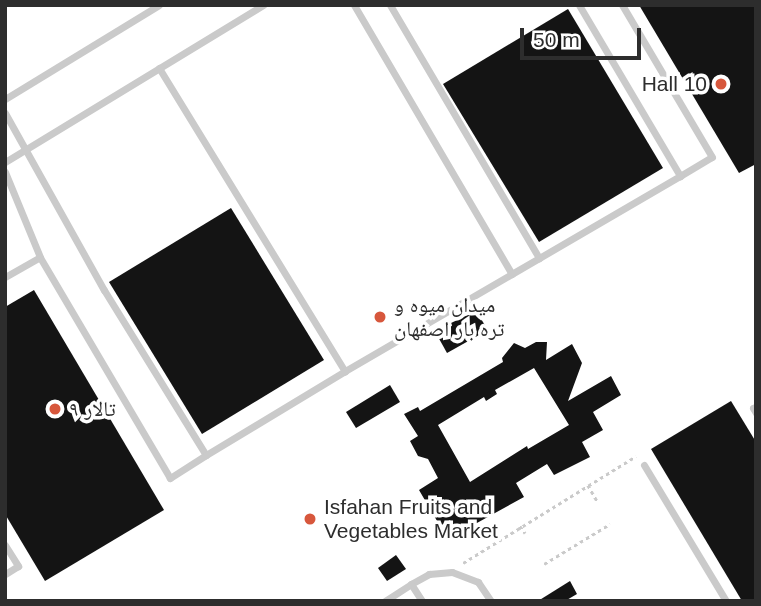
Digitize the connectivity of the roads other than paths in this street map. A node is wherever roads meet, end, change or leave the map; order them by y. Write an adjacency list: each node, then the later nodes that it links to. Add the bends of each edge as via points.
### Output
1 (159, 5): 8 (lane)
2 (354, 5): 16 (lane)
3 (390, 5): 15 (lane)
4 (579, 5): 13 (lane)
5 (622, 5): 13 (lane, via 712,157)
6 (260, 6): 7 (lane)
7 (159, 68): 10 (lane); 18 (lane)
8 (5, 99)
9 (5, 113): 10 (lane)
10 (27, 149): 11 (lane); 21 (lane, via 104,290)
11 (5, 162)
12 (5, 172): 14 (lane)
13 (680, 176): 15 (lane)
14 (40, 257): 17 (lane); 21 (lane, via 170,478)
15 (539, 258): 16 (lane)
16 (512, 274): 18 (lane)
17 (5, 277)
18 (345, 371): 21 (lane)
19 (756, 407): 20 (lane)
20 (756, 413)
21 (206, 456)
22 (644, 465): 29 (lane)
23 (5, 545): 24 (lane, via 18,566)
24 (5, 574)
25 (411, 584): 26 (lane); 27 (lane); 28 (lane, via 429,573 452,572 478,582)
26 (385, 601)
27 (422, 601)
28 (491, 601)
29 (726, 601)

